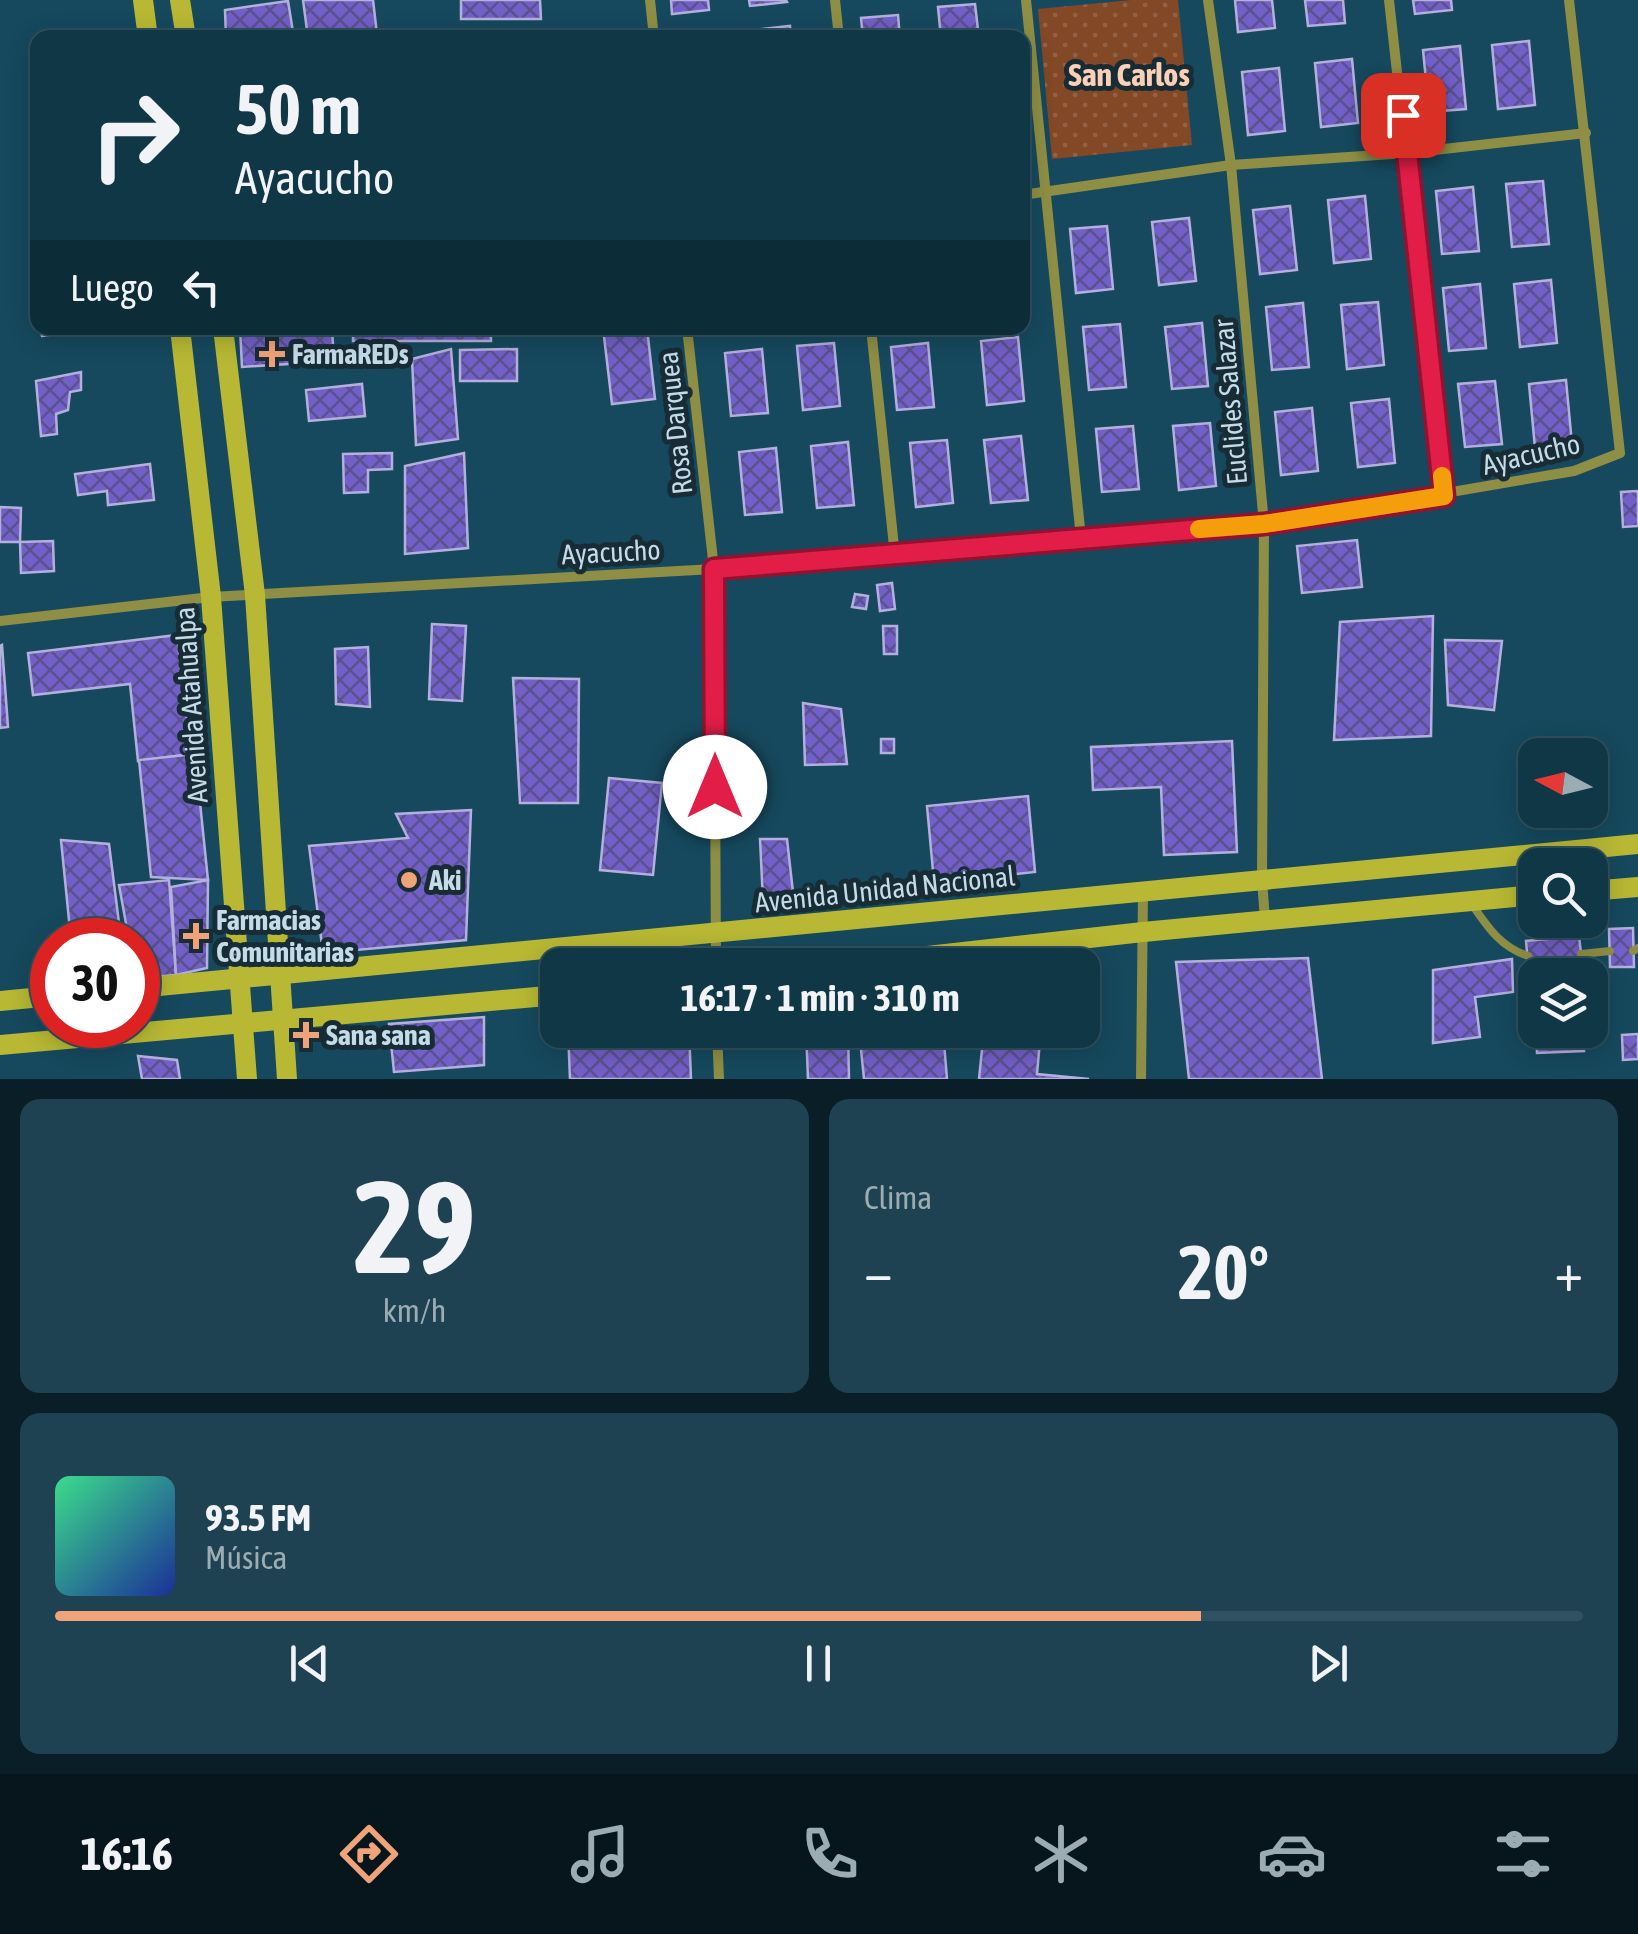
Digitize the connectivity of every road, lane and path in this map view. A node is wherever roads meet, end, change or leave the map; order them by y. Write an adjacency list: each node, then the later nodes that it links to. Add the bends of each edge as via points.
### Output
1 (144, 0): 9 (main road)
2 (180, 0): 10 (main road)
3 (650, 0): 11 (street)
4 (835, 0): 12 (street)
5 (1026, 0): 13 (street)
6 (1208, 0): 17 (street, Euclides Salazar)
7 (1389, 0): 16 (street)
8 (1569, 0): 15 (street)
9 (147, 30)
10 (185, 30)
11 (653, 30)
12 (838, 30)
13 (1029, 30)
14 (1030, 38): 18 (street)
15 (1586, 133): 16 (street); 24 (street, Ayacucho, via 1620,452 1574,471)
16 (1408, 153): 17 (street); 24 (street)
17 (1231, 165): 18 (street); 25 (street, Euclides Salazar)
18 (1046, 192): 19 (street); 26 (street)
19 (1030, 193)
20 (181, 335): 30 (main road, Avenida Atahualpa)
21 (224, 335): 29 (main road)
22 (689, 335): 28 (street, Rosa Darquea)
23 (871, 335): 27 (street)
24 (1444, 496): 25 (street, Ayacucho)
25 (1264, 524): 26 (street, Ayacucho); 33 (street, Euclides Salazar)
26 (1081, 538): 27 (street, Ayacucho)
27 (895, 556): 28 (street, Ayacucho)
28 (714, 569): 29 (street, Ayacucho); 41 (street, Rosa Darquea)
29 (254, 595): 30 (street, Ayacucho); 47 (main road)
30 (211, 597): 31 (street, Ayacucho); 48 (main road, Avenida Atahualpa)
31 (0, 622)
32 (1638, 844): 33 (main road, Avenida Unidad Nacional)
33 (1262, 880): 36 (main road, Avenida Unidad Nacional); 39 (street, Euclides Salazar)
34 (1638, 888): 35 (main road)
35 (1608, 890)
36 (1142, 892): 40 (street); 41 (main road, Avenida Unidad Nacional)
37 (1518, 895): 38 (main road)
38 (1469, 899): 39 (main road); 46 (lane, via 1496,938)
39 (1265, 921): 40 (main road)
40 (1144, 932): 43 (main road); 60 (street)
41 (716, 933): 42 (street, Rosa Darquea); 47 (main road, Avenida Unidad Nacional)
42 (716, 948)
43 (1000, 948)
44 (1610, 951): 45 (lane)
45 (1581, 954)
46 (1528, 956)
47 (278, 974): 48 (main road, Avenida Unidad Nacional); 53 (main road)
48 (240, 978): 49 (main road, Avenida Unidad Nacional); 54 (main road, Avenida Atahualpa)
49 (160, 986)
50 (540, 996): 53 (main road)
51 (30, 998): 52 (main road)
52 (0, 1001)
53 (282, 1020): 54 (main road); 58 (main road)
54 (242, 1024): 55 (main road); 57 (main road, Avenida Atahualpa)
55 (0, 1044)
56 (718, 1048): 59 (street)
57 (247, 1079)
58 (287, 1079)
59 (719, 1079)
60 (1141, 1079)

